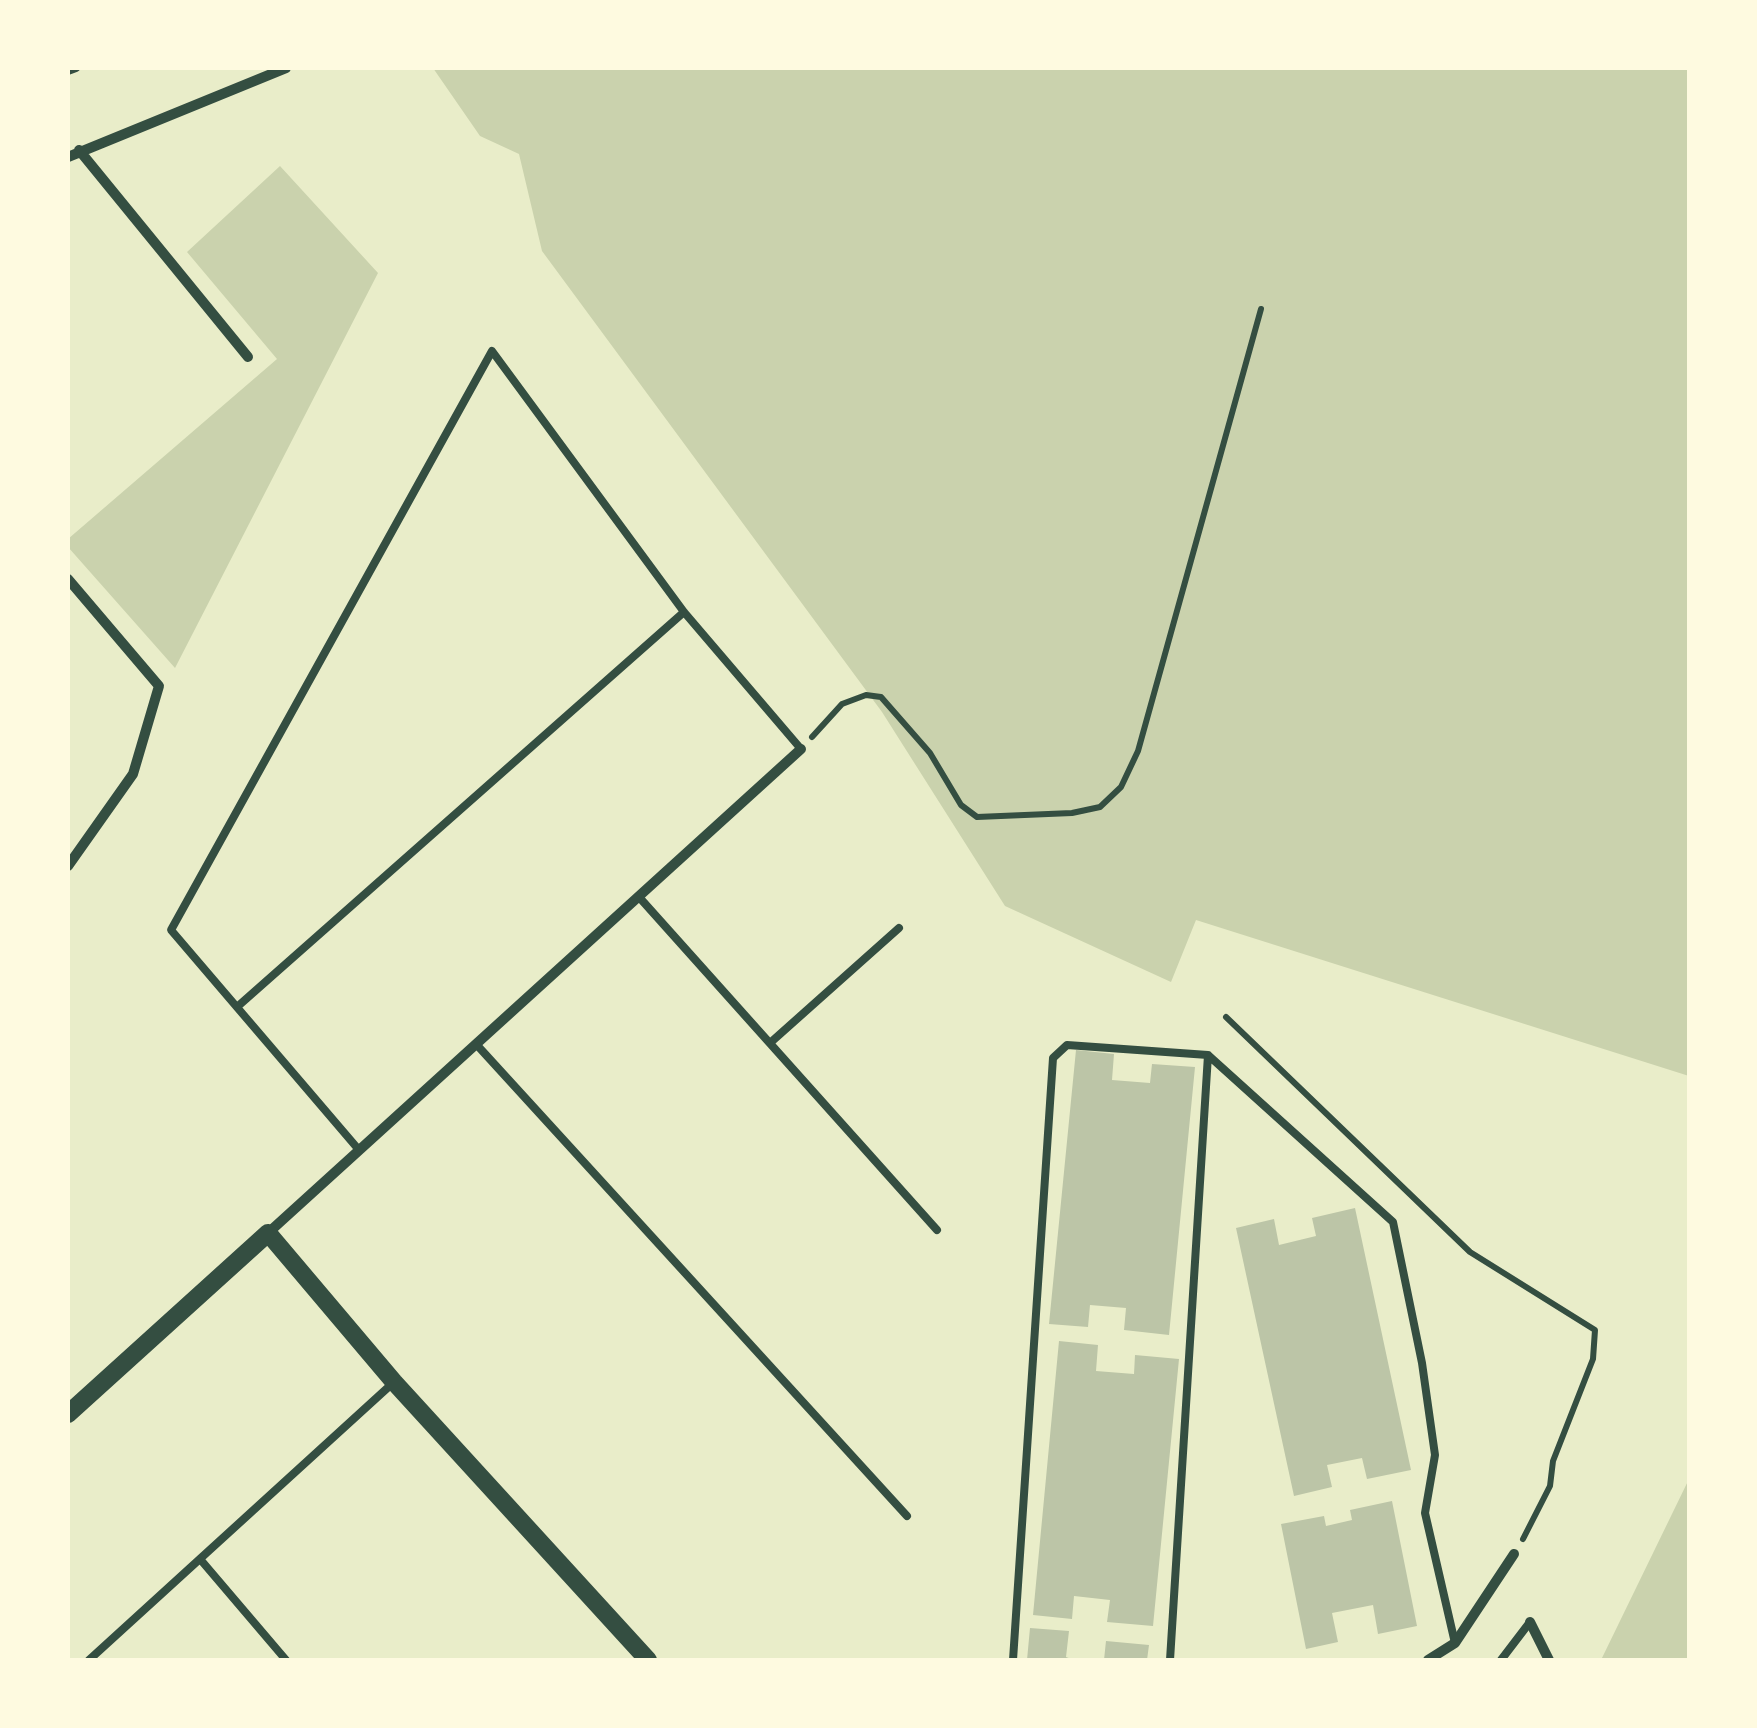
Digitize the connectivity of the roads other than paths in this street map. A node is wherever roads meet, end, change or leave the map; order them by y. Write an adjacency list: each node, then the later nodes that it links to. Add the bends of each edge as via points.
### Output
1 (76, 68): 3 (lane)
2 (286, 68): 4 (street)
3 (68, 70)
4 (80, 150): 5 (street); 6 (street)
5 (68, 157)
6 (248, 357)
7 (68, 578): 10 (street, via 158,686 133,774)
8 (684, 612): 9 (lane); 13 (lane); 13 (lane, via 492,351 171,930)
9 (801, 749): 11 (street)
10 (68, 866)
11 (639, 897): 14 (lane); 15 (street)
12 (899, 928): 14 (lane)
13 (237, 1008): 17 (lane)
14 (770, 1043): 18 (lane)
15 (476, 1044): 17 (street); 22 (lane)
16 (1208, 1054): 26 (lane, via 1394,1222 1435,1456 1424,1513); 30 (lane, via 1067,1045 1053,1058); 31 (lane)
17 (359, 1150): 19 (street)
18 (937, 1230)
19 (268, 1233): 20 (street); 21 (street)
20 (394, 1382): 24 (lane); 29 (street)
21 (68, 1414)
22 (907, 1516)
23 (1514, 1554): 26 (street)
24 (200, 1560): 27 (lane); 28 (lane)
25 (1530, 1622): 33 (lane); 34 (street)
26 (1455, 1642): 32 (street)
27 (89, 1660)
28 (286, 1660)
29 (648, 1660)
30 (1013, 1660)
31 (1170, 1660)
32 (1428, 1660)
33 (1501, 1660)
34 (1549, 1660)

